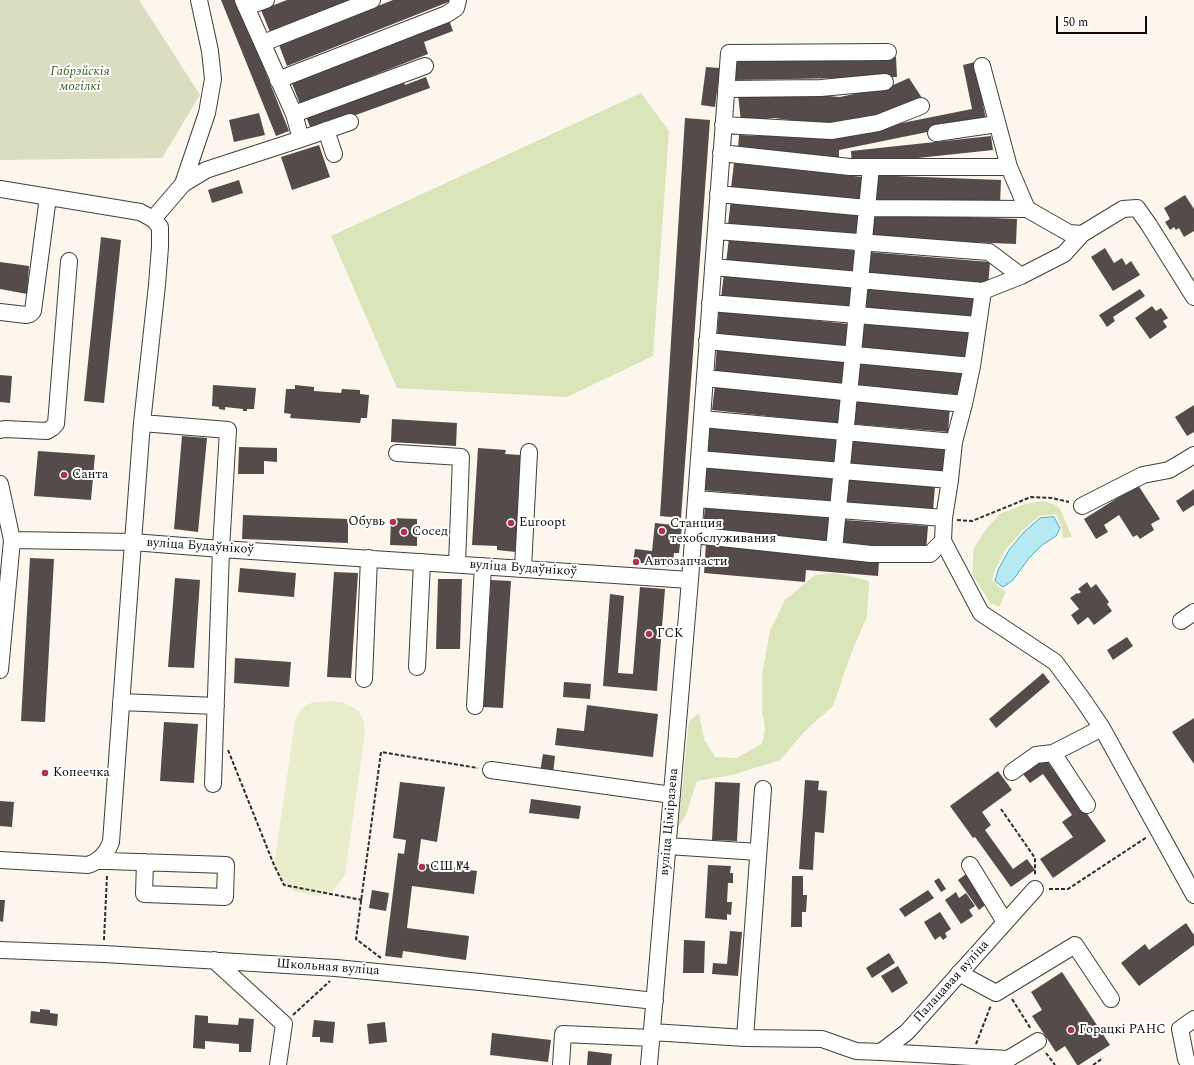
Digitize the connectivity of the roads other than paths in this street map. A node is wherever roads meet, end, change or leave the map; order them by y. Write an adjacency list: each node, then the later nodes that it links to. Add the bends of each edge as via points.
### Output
1 (199, 0): 25 (street, via 213,79 207,113)
2 (266, 0): 5 (street)
3 (372, 0): 6 (street)
4 (458, 0): 10 (street, via 456,8 447,14)
5 (245, 4): 6 (street)
6 (263, 43): 10 (street)
7 (888, 52): 12 (street, вуліца Ціміразева, via 729,53)
8 (425, 66): 14 (street)
9 (982, 66): 16 (street)
10 (278, 80): 14 (street)
11 (885, 82): 12 (street, via 821,88)
12 (726, 89): 17 (street, вуліца Ціміразева)
13 (921, 106): 17 (street, via 878,123 831,131)
14 (294, 114): 20 (street)
15 (350, 122): 18 (street)
16 (997, 124): 19 (street); 24 (street)
17 (724, 125): 21 (street, вуліца Ціміразева)
18 (326, 130): 20 (street); 22 (street)
19 (936, 133)
20 (301, 139): 25 (street, via 206,170)
21 (721, 153): 23 (street); 27 (street, вуліца Ціміразева)
22 (334, 154)
23 (871, 167): 24 (street); 29 (street)
24 (1009, 167): 30 (street)
25 (183, 184): 31 (street)
26 (0, 189): 28 (street)
27 (718, 194): 29 (street); 32 (street, вуліца Ціміразева)
28 (48, 197): 31 (street, via 140,212); 42 (street, via 33,311 26,315)
29 (867, 208): 30 (street); 34 (street)
30 (1027, 209): 33 (street, via 1069,233)
31 (153, 219): 52 (street, via 160,227 160,247)
32 (716, 231): 34 (street); 36 (street, вуліца Ціміразева)
33 (1082, 234): 37 (street, via 1064,254); 40 (street, via 1123,209 1137,208)
34 (864, 242): 37 (street, via 989,252); 38 (street)
35 (69, 261): 53 (street, via 56,424 47,431)
36 (713, 267): 38 (street); 41 (street, вуліца Ціміразева)
37 (1021, 276): 39 (street)
38 (860, 280): 39 (street); 43 (street)
39 (983, 291): 44 (street)
40 (1194, 297)
41 (710, 303): 43 (street); 45 (street, вуліца Ціміразева)
42 (0, 312)
43 (857, 315): 44 (street); 46 (street)
44 (978, 325): 47 (street)
45 (708, 341): 46 (street); 48 (street, вуліца Ціміразева)
46 (853, 354): 47 (street); 49 (street)
47 (972, 366): 50 (street)
48 (705, 378): 49 (street); 51 (street, вуліца Ціміразева)
49 (849, 392): 50 (street); 54 (street)
50 (964, 404): 55 (street)
51 (702, 419): 54 (street); 59 (street, вуліца Ціміразева)
52 (142, 423): 70 (street); 71 (street, via 228,430)
53 (0, 430)
54 (845, 432): 55 (street); 60 (street)
55 (954, 442): 61 (street)
56 (529, 452): 77 (street)
57 (397, 453): 75 (street, via 461,457)
58 (1194, 455): 64 (street, via 1169,470 1143,475)
59 (699, 459): 60 (street); 63 (street, вуліца Ціміразева)
60 (841, 471): 61 (street); 65 (street)
61 (950, 480): 66 (street)
62 (1, 491): 68 (street)
63 (696, 499): 65 (street); 67 (street, вуліца Ціміразева)
64 (1082, 506)
65 (838, 510): 66 (street); 72 (street)
66 (944, 518): 69 (street)
67 (693, 535): 72 (street); 78 (street, вуліца Ціміразева)
68 (12, 540): 70 (street); 80 (street)
69 (943, 541): 72 (street, via 930,554 871,554); 85 (street, via 981,613 1055,662)
70 (133, 542): 71 (street, вуліца Будаўнікоў); 82 (street, вуліца Будаўнікоў)
71 (221, 549): 73 (street, вуліца Будаўнікоў); 83 (street)
72 (834, 550)
73 (369, 558): 74 (street, вуліца Будаўнікоў); 81 (street)
74 (422, 562): 75 (street, вуліца Будаўнікоў); 79 (street)
75 (457, 564): 76 (street, вуліца Будаўнікоў)
76 (483, 566): 77 (street, вуліца Будаўнікоў); 84 (street)
77 (523, 568): 78 (street, вуліца Будаўнікоў)
78 (690, 580): 91 (street, вуліца Ціміразева)
79 (418, 667)
80 (0, 670)
81 (364, 679)
82 (121, 702): 83 (street); 96 (street, вуліца Будаўнікоў, via 111,842)
83 (216, 706): 89 (street)
84 (475, 706)
85 (1102, 728): 86 (street); 100 (street)
86 (1053, 753): 88 (street, via 1036,754); 92 (street)
87 (491, 770): 91 (street)
88 (1012, 772)
89 (213, 784)
90 (763, 789): 94 (street)
91 (672, 795): 93 (street, вуліца Ціміразева)
92 (1088, 805)
93 (668, 846): 94 (street); 106 (street, вуліца Ціміразева)
94 (758, 852): 109 (street)
95 (0, 860): 96 (street, via 88,865)
96 (103, 861): 97 (street)
97 (145, 862): 97 (street, via 226,865 225,897 144,894)
98 (970, 865): 101 (street)
99 (1035, 889): 101 (street, Палацавая вуліца)
100 (1194, 895)
101 (1005, 922): 104 (street, Палацавая вуліца)
102 (0, 950): 103 (street, Школьная вуліца)
103 (214, 960): 106 (street, Школьная вуліца, via 336,968); 114 (street, via 284,1024)
104 (959, 973): 105 (street, via 1001,990 1075,945); 112 (street, Палацавая вуліца)
105 (1111, 999)
106 (655, 1001): 108 (street, вуліца Ціміразева)
107 (1194, 1019): 113 (street, via 1180,1029)
108 (652, 1035): 109 (street); 115 (street, via 563,1034); 116 (street, вуліца Ціміразева)
109 (744, 1038): 111 (street, via 822,1038)
110 (1038, 1041): 112 (street, via 1008,1060 971,1057)
111 (855, 1058): 112 (street)
112 (885, 1058)
113 (1190, 1059)
114 (278, 1065)
115 (561, 1065)
116 (650, 1065)

